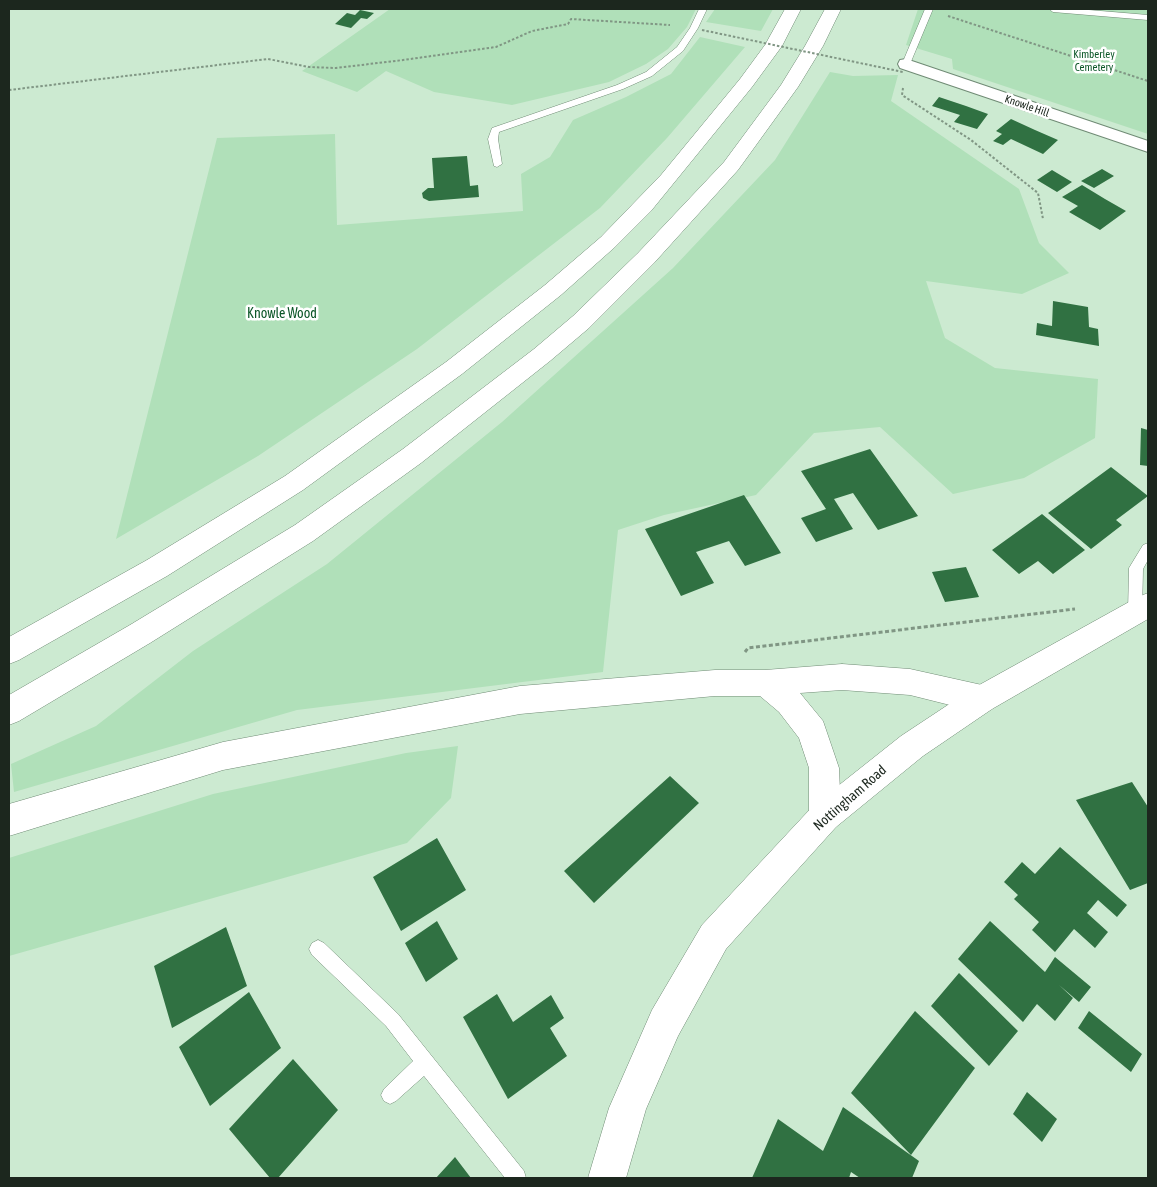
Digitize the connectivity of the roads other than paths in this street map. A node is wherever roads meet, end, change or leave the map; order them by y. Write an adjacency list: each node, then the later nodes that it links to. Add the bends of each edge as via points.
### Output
1 (703, 9): 9 (lane, via 695,31 680,49 649,74 495,130 493,139)
2 (793, 9): 12 (main road, via 773,46 746,83 668,179 608,242 553,290 454,368 294,482 157,568)
3 (833, 9): 15 (main road, via 789,87 731,166 581,322 412,456 304,533)
4 (929, 9): 7 (lane)
5 (1053, 9): 6 (lane)
6 (1148, 18)
7 (904, 71): 8 (street, Knowle Hill)
8 (1148, 148)
9 (498, 164)
10 (1148, 549): 11 (lane, via 1136,568)
11 (1142, 609): 14 (main road, Nottingham Road)
12 (9, 651)
13 (766, 683): 14 (main road, via 842,677 910,682); 16 (main road, via 789,702 812,731 824,768); 17 (main road, via 715,683 520,700 232,754)
14 (982, 699): 16 (main road, Nottingham Road, via 912,746)
15 (9, 711)
16 (825, 816): 22 (main road, Nottingham Road, via 714,937 665,1023 628,1108)
17 (9, 820)
18 (318, 949): 19 (lane, via 392,1020)
19 (426, 1061): 20 (lane); 21 (lane)
20 (390, 1095)
21 (517, 1178)
22 (607, 1178)

